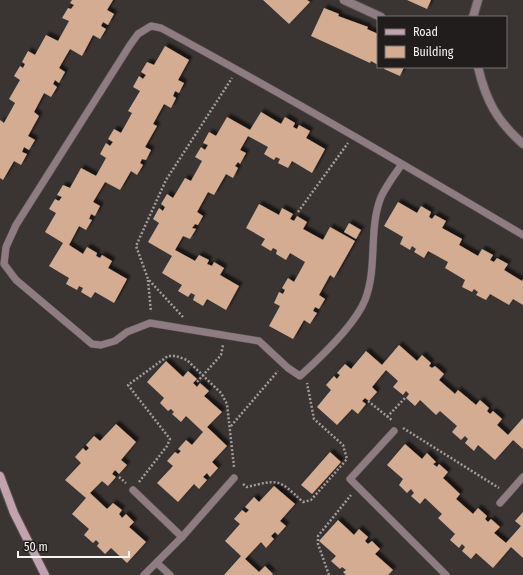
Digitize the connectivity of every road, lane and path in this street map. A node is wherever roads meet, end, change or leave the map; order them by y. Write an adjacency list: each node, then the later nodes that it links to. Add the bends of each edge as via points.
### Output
1 (344, 0): 3 (street)
2 (478, 0): 4 (street)
3 (379, 16)
4 (473, 16)
5 (478, 68): 8 (street, via 486,97 505,128)
6 (237, 70): 7 (lane); 12 (lane, via 161,28 151,26 144,29 108,78 16,225); 13 (path, via 166,180 136,246)
7 (353, 136): 9 (lane); 10 (path)
8 (523, 144)
9 (402, 164): 11 (lane); 18 (lane, via 381,197 376,217 372,276 365,300 350,324)
10 (298, 212)
11 (523, 235)
12 (2, 256): 14 (lane, via 4,264 16,280 92,344 101,345 115,341 127,332)
13 (148, 279): 14 (path); 15 (path)
14 (150, 323): 15 (lane)
15 (195, 330): 16 (lane)
16 (225, 335): 17 (lane, via 259,341); 19 (path, via 221,355)
17 (283, 364): 18 (lane, via 300,376); 24 (path)
18 (304, 372): 29 (path, via 314,419 343,445 347,459 311,500 303,502 284,484 274,481 247,487)
19 (203, 374): 20 (path); 24 (path, via 228,404); 31 (path, via 187,360 168,356 128,384 170,438 167,446)
20 (197, 382)
21 (405, 398): 23 (path)
22 (368, 402): 23 (path)
23 (387, 417): 32 (path)
24 (231, 426): 29 (path)
25 (394, 431): 30 (lane, via 350,479)
26 (0, 476): 36 (main road, via 14,513)
27 (119, 477): 31 (path)
28 (523, 477): 32 (lane)
29 (234, 478): 34 (lane)
30 (358, 487): 39 (path, via 342,503 318,536 318,544); 40 (lane)
31 (133, 490): 34 (lane)
32 (508, 494): 33 (lane)
33 (500, 503)
34 (182, 537): 35 (lane)
35 (157, 563): 37 (lane); 38 (lane)
36 (45, 575)
37 (144, 575)
38 (170, 575)
39 (329, 575)
40 (446, 575)

